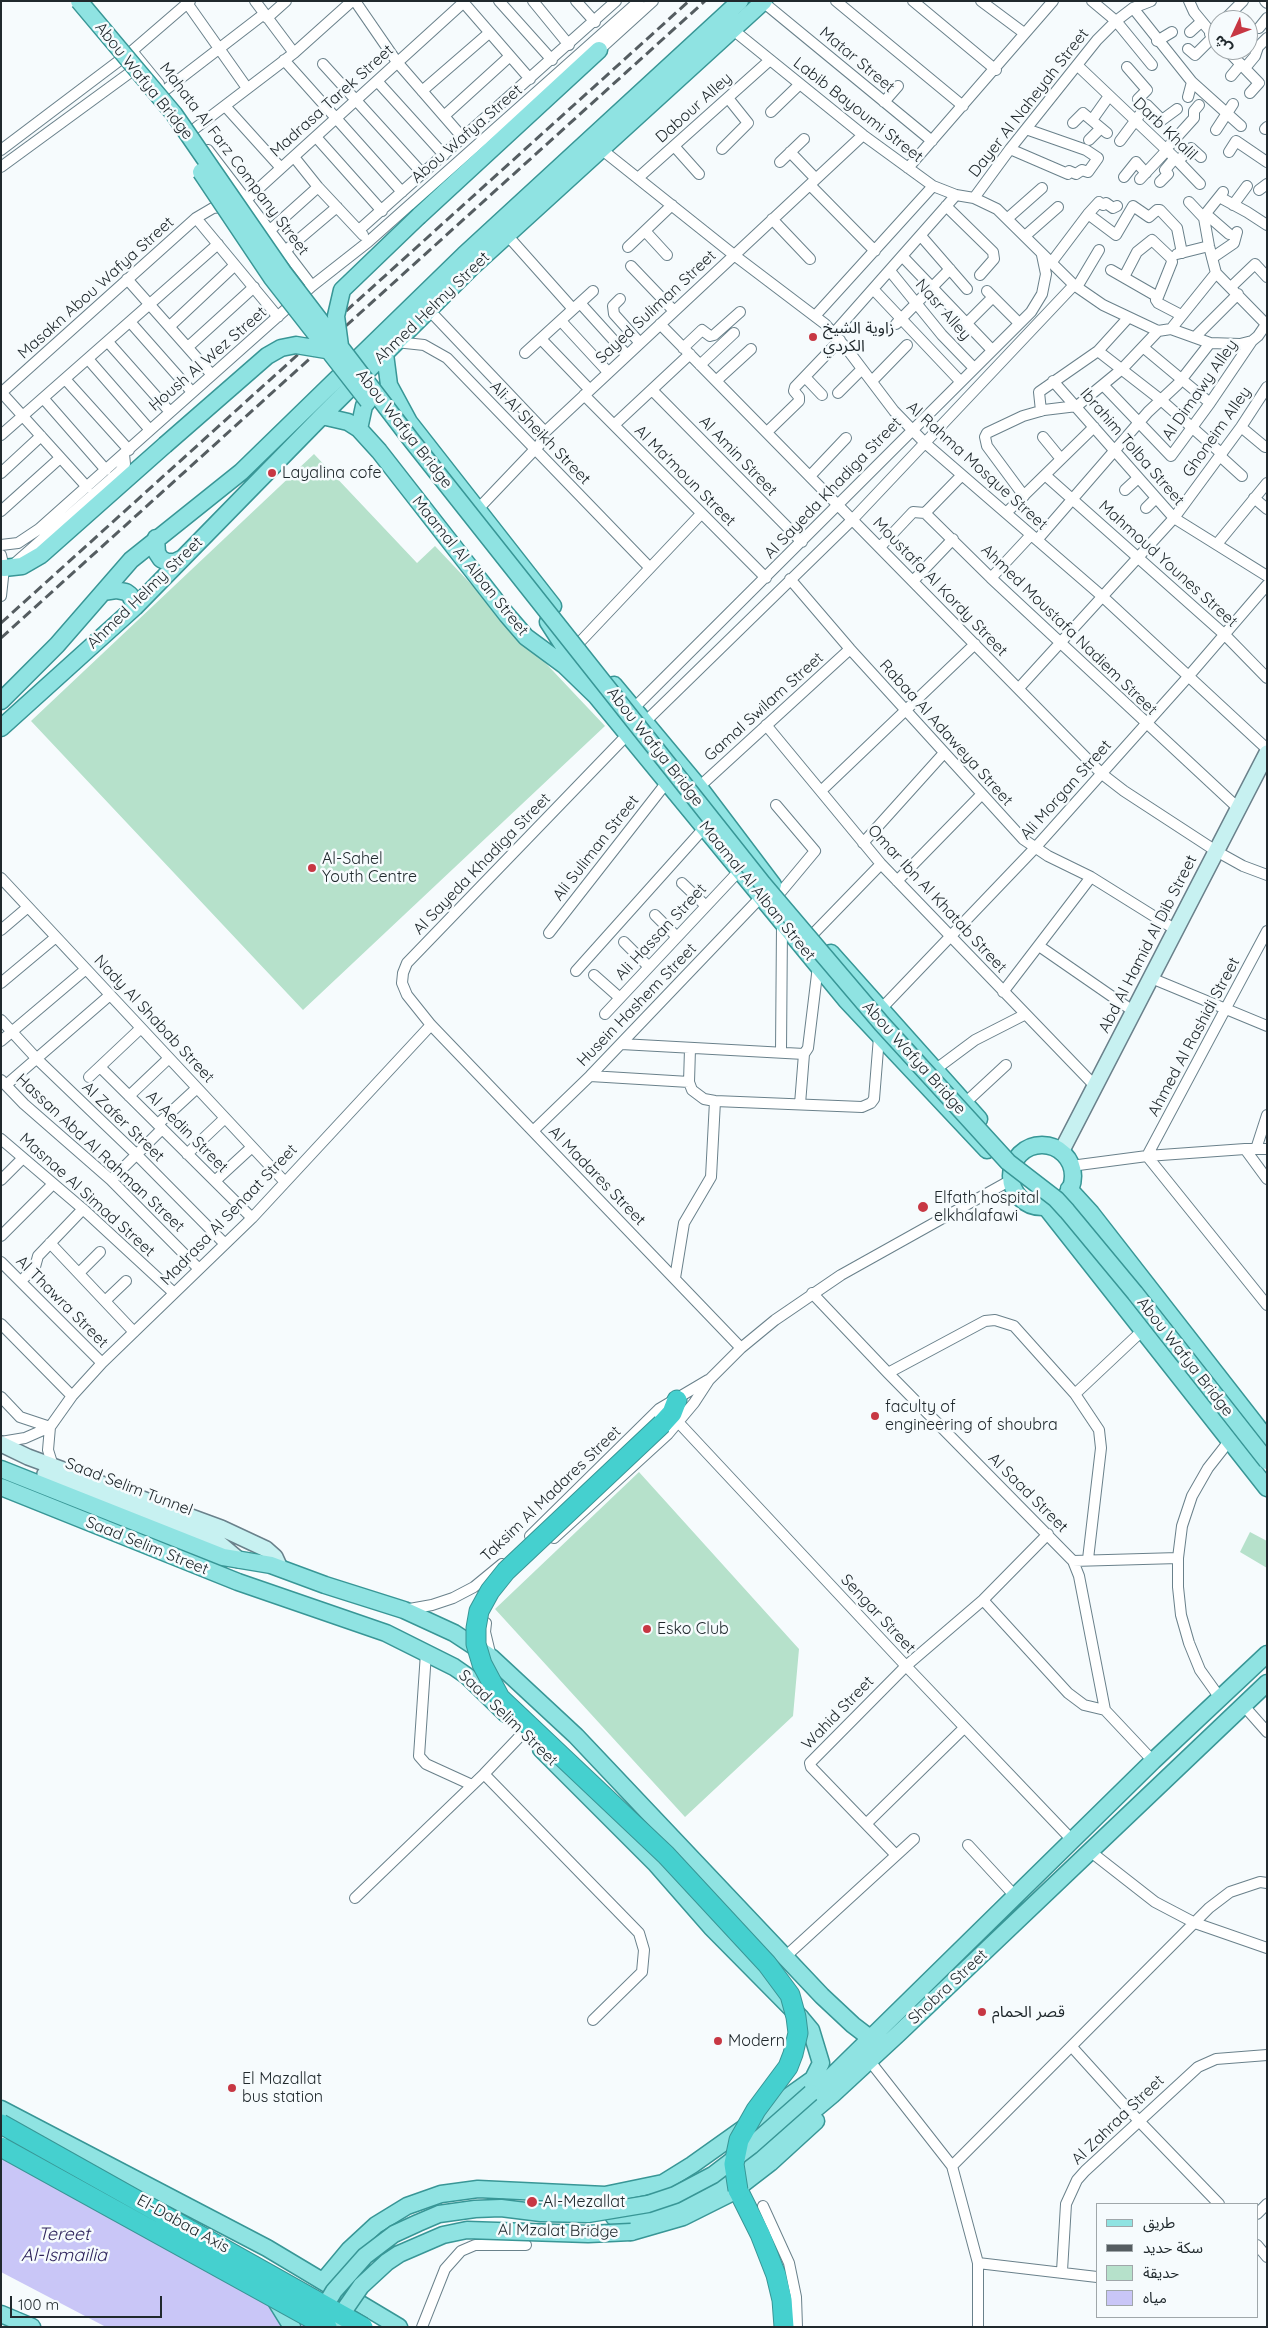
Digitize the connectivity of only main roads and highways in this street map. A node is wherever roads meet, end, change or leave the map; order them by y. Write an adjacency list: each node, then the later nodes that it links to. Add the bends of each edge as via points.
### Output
1 (68, 1): 7 (main road, Abou Wafya Bridge, bridge, via 91,34 176,133 272,278)
2 (80, 1): 7 (main road, Abou Wafya Bridge, bridge, via 174,114)
3 (740, 1): 12 (main road, Ahmed Helmy Street, via 464,255 242,472)
4 (765, 2): 6 (main road, Ahmed Helmy Street, via 601,148)
5 (598, 50): 7 (main road, bridge, via 342,290)
6 (391, 348): 8 (main road, Maamal Al Alban Street); 9 (main road, Ahmed Helmy Street)
7 (333, 349): 11 (main road, Abou Wafya Bridge, bridge); 14 (main road, bridge, via 296,345 281,348 267,356 41,556 22,566); 18 (main road, Abou Wafya Bridge, bridge, via 547,622)
8 (389, 385): 10 (main road, via 370,397); 11 (main road, Maamal Al Alban Street, via 409,422)
9 (322, 416): 10 (main road, Maamal Al Alban Street, via 348,422); 13 (main road, Ahmed Helmy Street)
10 (358, 429): 18 (main road, Maamal Al Alban Street, via 526,637 564,665)
11 (478, 516): 17 (main road, Maamal Al Alban Street); 17 (main road); 29 (main road, Abou Wafya Bridge, bridge, via 798,926 1008,1162 1067,1211)
12 (156, 538): 13 (main road, via 157,553 161,559 167,562); 15 (main road, Ahmed Helmy Street)
13 (182, 559): 16 (main road, Ahmed Helmy Street)
14 (2, 563)
15 (103, 592): 16 (main road, via 122,590 130,595); 19 (main road, Ahmed Helmy Street, via 58,645)
16 (135, 607): 20 (main road, Ahmed Helmy Street)
17 (576, 637): 21 (main road, Maamal Al Alban Street)
18 (596, 696): 22 (main road, Maamal Al Alban Street)
19 (1, 701)
20 (1, 728)
21 (674, 757): 22 (main road); 23 (main road, Maamal Al Alban Street, via 780,893 965,1103)
22 (663, 777): 23 (main road, Maamal Al Alban Street, via 760,898 879,1037)
23 (1013, 1172): 24 (main road, via 1026,1149 1052,1147 1062,1152 1071,1166); 25 (main road, via 1016,1191 1023,1200)
24 (1069, 1189): 25 (main road, via 1061,1200); 27 (main road)
25 (1045, 1206): 32 (main road)
26 (677, 1400): 65 (highway, bridge, via 670,1423 506,1571 479,1611 476,1644 482,1664 500,1698 666,1855 767,1964 790,1995 798,2032 793,2054 788,2067 756,2110 739,2140 734,2164 741,2197 776,2275)
27 (1262, 1423): 28 (main road)
28 (1267, 1439)
29 (1267, 1461)
30 (1, 1469): 33 (main road, Saad Selim Street, via 222,1557)
31 (1, 1487): 35 (main road, Saad Selim Street)
32 (1267, 1488)
33 (239, 1560): 34 (main road, Saad Selim Street, via 260,1562); 35 (main road, via 244,1571)
34 (309, 1579): 36 (main road, via 300,1590); 39 (main road, Saad Selim Street, via 404,1610 454,1633 492,1658)
35 (238, 1582): 36 (main road, Saad Selim Street)
36 (301, 1603): 41 (main road, Saad Selim Street, via 373,1628 467,1676)
37 (1267, 1654): 40 (main road, Shobra Street)
38 (1267, 1683): 42 (main road, Shobra Street)
39 (576, 1736): 41 (main road, via 570,1751); 45 (main road, Saad Selim Street, via 840,2014)
40 (1170, 1746): 42 (main road, via 1175,1756); 43 (main road, Shobra Street)
41 (554, 1762): 46 (main road, Saad Selim Street, via 655,1863 711,1927 801,2018 811,2030)
42 (1185, 1762): 44 (main road, Shobra Street)
43 (1134, 1780): 44 (main road, via 1146,1784); 45 (main road, Shobra Street)
44 (1149, 1797): 48 (main road, Shobra Street)
45 (870, 2038): 47 (main road, Shobra Street)
46 (821, 2063): 47 (main road, via 819,2080); 49 (main road, via 813,2079)
47 (811, 2094): 49 (main road, via 806,2093 785,2106); 60 (main road, Al Mzalat Bridge, bridge, via 713,2175 675,2195 648,2204 588,2214 475,2209 440,2214 394,2234 365,2256 334,2291)
48 (832, 2095): 54 (main road, Shobra Street, via 733,2178 703,2196 624,2220 614,2217); 62 (main road, Al Mzalat Bridge, bridge, via 812,2126 770,2163 731,2193 683,2217 630,2232 588,2234 467,2230 443,2235 399,2254 381,2267 361,2286)
49 (777, 2106): 54 (main road, via 663,2183)
50 (1, 2110): 55 (main road)
51 (1, 2124): 55 (main road); 63 (highway, El-Dabaa Axis, bridge)
52 (1, 2137): 59 (main road, bridge, via 257,2283 279,2304)
53 (1, 2147): 61 (highway, El-Dabaa Axis, bridge)
54 (605, 2195): 56 (main road, via 478,2189 424,2199 376,2225)
55 (264, 2254): 56 (main road); 63 (main road)
56 (324, 2280): 64 (main road)
57 (1, 2314): 58 (main road)
58 (32, 2327)
59 (292, 2327)
60 (314, 2327)
61 (327, 2327)
62 (332, 2327)
63 (364, 2327)
64 (399, 2327)
65 (784, 2327)

